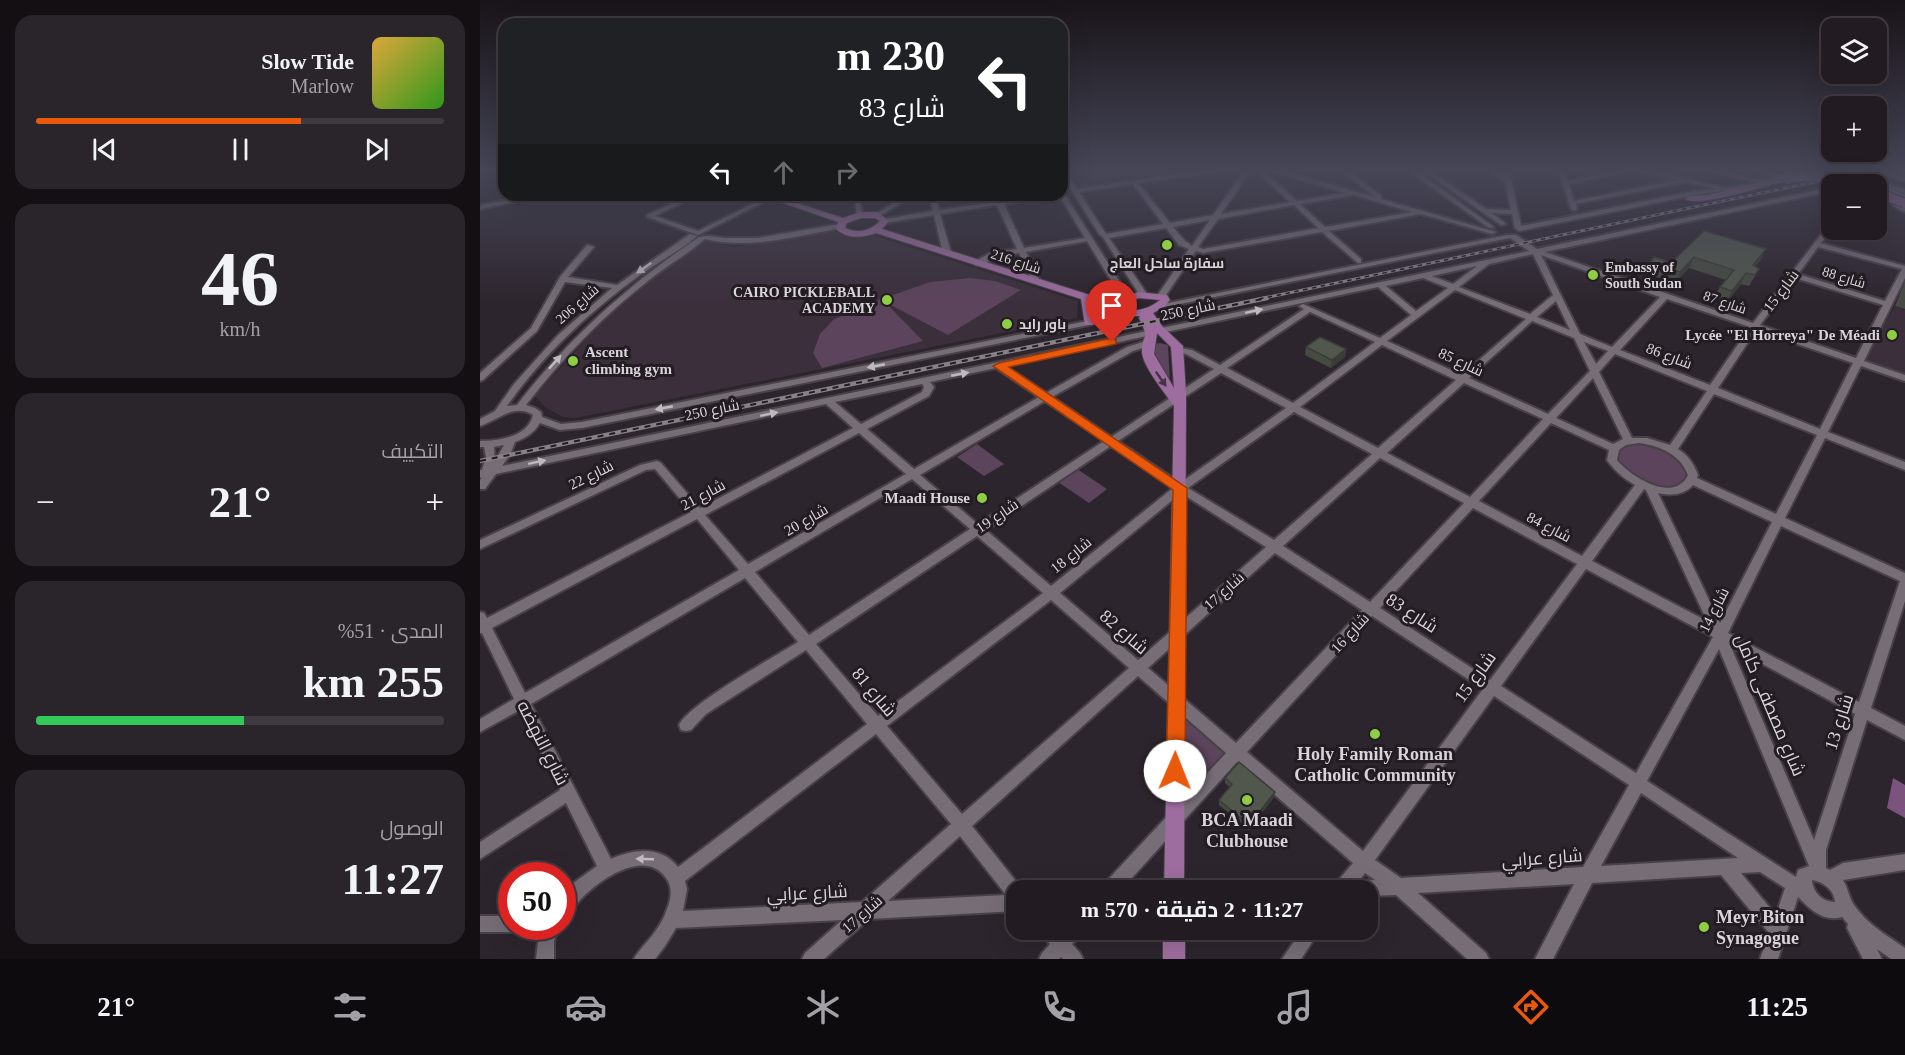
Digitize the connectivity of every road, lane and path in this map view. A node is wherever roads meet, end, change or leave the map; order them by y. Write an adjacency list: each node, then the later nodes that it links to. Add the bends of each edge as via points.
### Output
1 (652, 215): 36 (street)
2 (741, 215): 36 (street, شارع 206)
3 (741, 215): 36 (street, شارع 206)
4 (825, 215): 28 (main road)
5 (860, 215): 26 (main road); 28 (main road)
6 (885, 215): 26 (street)
7 (917, 215): 26 (street)
8 (937, 215): 45 (street)
9 (1005, 215): 43 (street)
10 (1074, 215): 39 (street)
11 (1091, 215): 37 (street)
12 (1160, 215): 31 (street)
13 (1228, 215): 25 (street)
14 (1308, 215): 33 (street)
15 (1407, 215): 33 (street)
16 (1432, 215): 29 (street)
17 (1470, 215): 29 (street)
18 (1475, 215): 34 (street)
19 (1491, 215): 30 (street)
20 (1515, 215): 35 (street)
21 (1577, 215): 27 (street)
22 (1597, 215): 27 (street, شارع 250)
23 (1602, 215): 27 (street, شارع 250)
24 (1709, 215): 44 (street, شارع 250)
25 (1215, 217): 31 (street); 42 (street)
26 (881, 218): 32 (main road)
27 (1579, 219): 35 (street, شارع 250)
28 (843, 222): 32 (main road, via 842,231 853,234); 36 (street, via 748,242)
29 (1457, 222): 34 (street)
30 (1503, 224): 34 (street, شارع 250); 35 (street)
31 (1168, 225): 37 (street); 42 (street, via 1182,243)
32 (876, 230): 45 (main road, شارع 216)
33 (1325, 230): 42 (street, via 1209,251); 46 (street)
34 (1493, 231): 35 (street); 46 (street, شارع 250)
35 (1515, 233): 44 (street, شارع 87); 64 (street, شارع 250)
36 (703, 235): 55 (street, شارع 206, one-way to 55); 89 (street, شارع 206, one-way to 36, via 560,357 606,312)
37 (1105, 236): 39 (street, via 1100,241); 57 (street)
38 (1821, 238): 40 (street, شارع 15)
39 (1089, 239): 43 (street); 61 (street)
40 (1816, 244): 49 (street, شارع 88); 51 (street, شارع 15)
41 (590, 247): 52 (street)
42 (1193, 249): 64 (street)
43 (1022, 250): 48 (street, via 990,256); 53 (street)
44 (1535, 251): 47 (street, شارع 250); 58 (street); 59 (street, شارع 87)
45 (947, 253): 48 (main road, شارع 216)
46 (1358, 261): 64 (street, شارع 250)
47 (1489, 261): 50 (street, شارع 250); 56 (street, شارع 18)
48 (979, 263): 53 (main road, شارع 216)
49 (1905, 269): 63 (street, شارع 14)
50 (1422, 275): 54 (street, شارع 250); 56 (street, شارع 86)
51 (1793, 275): 63 (street, شارع 88); 70 (street, شارع 15)
52 (563, 279): 55 (street); 80 (street, via 534,329)
53 (1036, 281): 60 (main road, شارع 216)
54 (1380, 284): 62 (street, شارع 250); 67 (street)
55 (618, 287): 90 (street, شارع 206, via 554,344)
56 (1454, 287): 67 (street, شارع 18); 68 (street, شارع 86)
57 (1143, 294): 61 (main road); 64 (main road)
58 (1557, 295): 68 (street, شارع 17); 72 (street)
59 (1665, 296): 70 (street, شارع 87); 75 (street, شارع 16)
60 (1086, 297): 65 (main road, شارع 216); 69 (main road)
61 (1126, 298): 65 (main road)
62 (1295, 302): 66 (street, شارع 85); 71 (street, شارع 250, one-way to 62)
63 (1887, 304): 76 (street, شارع 14)
64 (1154, 305): 65 (main road, شارع 216); 71 (main road)
65 (1115, 309): 69 (street, شارع 250)
66 (1310, 309): 73 (street, شارع 85); 78 (street, شارع 19)
67 (1416, 315): 73 (street, شارع 18)
68 (1531, 318): 72 (street, شارع 86); 82 (street, شارع 17)
69 (1089, 322): 91 (street, شارع 250, one-way to 91, via 582,425 560,427)
70 (1754, 327): 76 (street, شارع 87); 84 (street, شارع 15)
71 (1154, 336): 74 (main road, via 1173,341); 77 (street, شارع 250); 85 (street, شارع 20); 86 (main road, one-way to 86, via 1148,354)
72 (1579, 337): 75 (street, شارع 86); 79 (street)
73 (1381, 342): 82 (street, شارع 85); 88 (street, شارع 18)
74 (1177, 350): 78 (street, شارع 84); 86 (main road)
75 (1614, 350): 79 (street, شارع 16); 84 (street, شارع 86)
76 (1858, 362): 81 (street, شارع 87); 95 (street, شارع 14)
77 (999, 366): 83 (street, شارع 250, one-way to 77); 85 (street, شارع 83)
78 (1220, 368): 86 (street, شارع 19); 88 (street, شارع 84)
79 (1595, 371): 92 (street, شارع 16); 98 (street)
80 (480, 378)
81 (1905, 378)
82 (1463, 379): 92 (street, شارع 85); 102 (street, شارع 17)
83 (924, 381): 87 (street, شارع 250); 94 (street, شارع 21, via 929,387 926,394)
84 (1712, 389): 95 (street, شارع 86); 101 (street, شارع 15)
85 (1046, 397): 97 (street, شارع 83); 104 (street, شارع 20)
86 (1178, 400): 97 (street, شارع 19); 108 (main road)
87 (828, 401): 94 (street, شارع 82); 105 (street, شارع 250, one-way to 87)
88 (1293, 407): 102 (street, شارع 84); 108 (street, شارع 18)
89 (519, 408): 90 (street); 91 (street, شارع 250, via 534,410)
90 (498, 413): 93 (street)
91 (538, 419): 96 (street, via 529,430)
92 (1550, 419): 100 (street, شارع 85); 109 (street, شارع 16)
93 (480, 423)
94 (860, 429): 104 (street, شارع 82); 110 (street, شارع 21)
95 (1822, 433): 103 (street, شارع 86); 111 (street, شارع 14)
96 (511, 440): 99 (street); 105 (street, via 505,455)
97 (1112, 440): 108 (street, شارع 83); 112 (street, شارع 19)
98 (1629, 441): 100 (street); 101 (street, via 1650,442)
99 (483, 444): 105 (street, via 491,458)
100 (1614, 448): 107 (street, via 1612,460 1618,469)
101 (1672, 450): 106 (street, via 1689,465)
102 (1379, 453): 109 (street, شارع 84); 114 (street, شارع 17)
103 (1905, 466)
104 (913, 475): 112 (street, شارع 82); 116 (street, شارع 20)
105 (485, 478)
106 (1692, 480): 107 (street, via 1682,489 1662,491); 111 (street)
107 (1646, 487): 115 (street, شارع 15); 122 (street, شارع مصطفى كامل)
108 (1180, 488): 114 (street, شارع 83); 118 (street, شارع 18); 121 (main road)
109 (1472, 502): 115 (street, شارع 84); 119 (street, شارع 16)
110 (698, 514): 113 (street, شارع 22, via 658,466 650,464); 116 (street, شارع 81); 120 (street, شارع 21)
111 (1778, 520): 117 (street); 122 (street, شارع 14)
112 (977, 529): 118 (street, شارع 82); 123 (street, شارع 19)
113 (480, 545)
114 (1274, 546): 119 (street, شارع 83); 121 (street, شارع 17)
115 (1584, 563): 122 (street, شارع 84); 125 (street, شارع 15)
116 (747, 572): 123 (street, شارع 81); 127 (street, شارع 20)
117 (1905, 580): 128 (street, شارع 13)
118 (1051, 592): 124 (street, شارع 82); 131 (street, شارع 18)
119 (1372, 609): 125 (street, شارع 83); 133 (street, شارع 16)
120 (481, 624): 127 (street, شارع النهضه)
121 (1176, 634): 124 (street, شارع 17); 126 (main road)
122 (1720, 636): 128 (street, شارع 84); 134 (street, شارع 14); 145 (street, شارع مصطفى كامل)
123 (807, 643): 129 (street, شارع 19, via 695,714); 131 (street, شارع 81)
124 (1138, 668): 126 (street, شارع 82); 137 (street, شارع 17)
125 (1491, 687): 134 (street, شارع 83); 139 (street, شارع 15)
126 (1176, 700): 133 (street, شارع 82); 136 (main road)
127 (522, 701): 130 (street, شارع 20); 135 (street, شارع النهضه)
128 (1863, 711): 132 (street, شارع 84); 145 (street, شارع 13, via 1818,850)
129 (686, 725)
130 (480, 726)
131 (877, 726): 137 (street, شارع 81); 146 (street, شارع 18)
132 (1905, 733)
133 (1238, 753): 136 (street, شارع 16); 139 (street, شارع 82)
134 (1639, 784): 141 (street, شارع 83); 144 (street, شارع 14)
135 (569, 793): 138 (street); 143 (street, شارع النهضه)
136 (1175, 818): 147 (street, شارع 16); 148 (main road)
137 (962, 826): 150 (street, شارع 81); 157 (street, شارع 17)
138 (480, 851)
139 (1364, 862): 149 (street, شارع 15); 151 (street, شارع 82)
140 (1905, 862): 145 (street)
141 (1763, 864): 142 (street, شارع عرابي); 153 (street, شارع 83)
142 (1724, 866): 144 (street, شارع عرابي); 161 (street)
143 (607, 868): 146 (street, one-way to 143, via 663,863 642,858); 154 (street)
144 (1587, 875): 151 (street, شارع عرابي); 177 (street, شارع 14)
145 (1824, 876): 153 (street, via 1813,872 1804,876); 156 (street, شارع مصطفى كامل, via 1840,890)
146 (676, 878): 158 (street, via 678,890)
147 (1119, 880)
148 (1174, 880)
149 (1349, 880)
150 (1006, 882)
151 (1398, 886): 152 (street, شارع عرابي); 176 (street, شارع 82)
152 (1378, 888)
153 (1800, 889): 156 (street, شارع 83, via 1826,909); 161 (street)
154 (576, 892)
155 (1006, 903): 157 (street, شارع عرابي)
156 (1842, 907): 169 (street, via 1866,932); 179 (street)
157 (867, 909): 158 (street, شارع عرابي); 171 (street, شارع 17)
158 (672, 920): 168 (street)
159 (480, 924): 160 (street)
160 (498, 924)
161 (1778, 931): 178 (street)
162 (546, 940): 170 (street)
163 (1057, 940): 167 (street)
164 (1065, 940): 167 (street)
165 (1174, 940): 174 (main road)
166 (1305, 940): 175 (street)
167 (1061, 944): 172 (street); 173 (street)
168 (648, 957)
169 (1905, 958)
170 (545, 959)
171 (811, 959)
172 (1048, 959)
173 (1074, 959)
174 (1174, 959)
175 (1291, 959)
176 (1480, 959)
177 (1544, 959)
178 (1769, 959)
179 (1873, 959)

